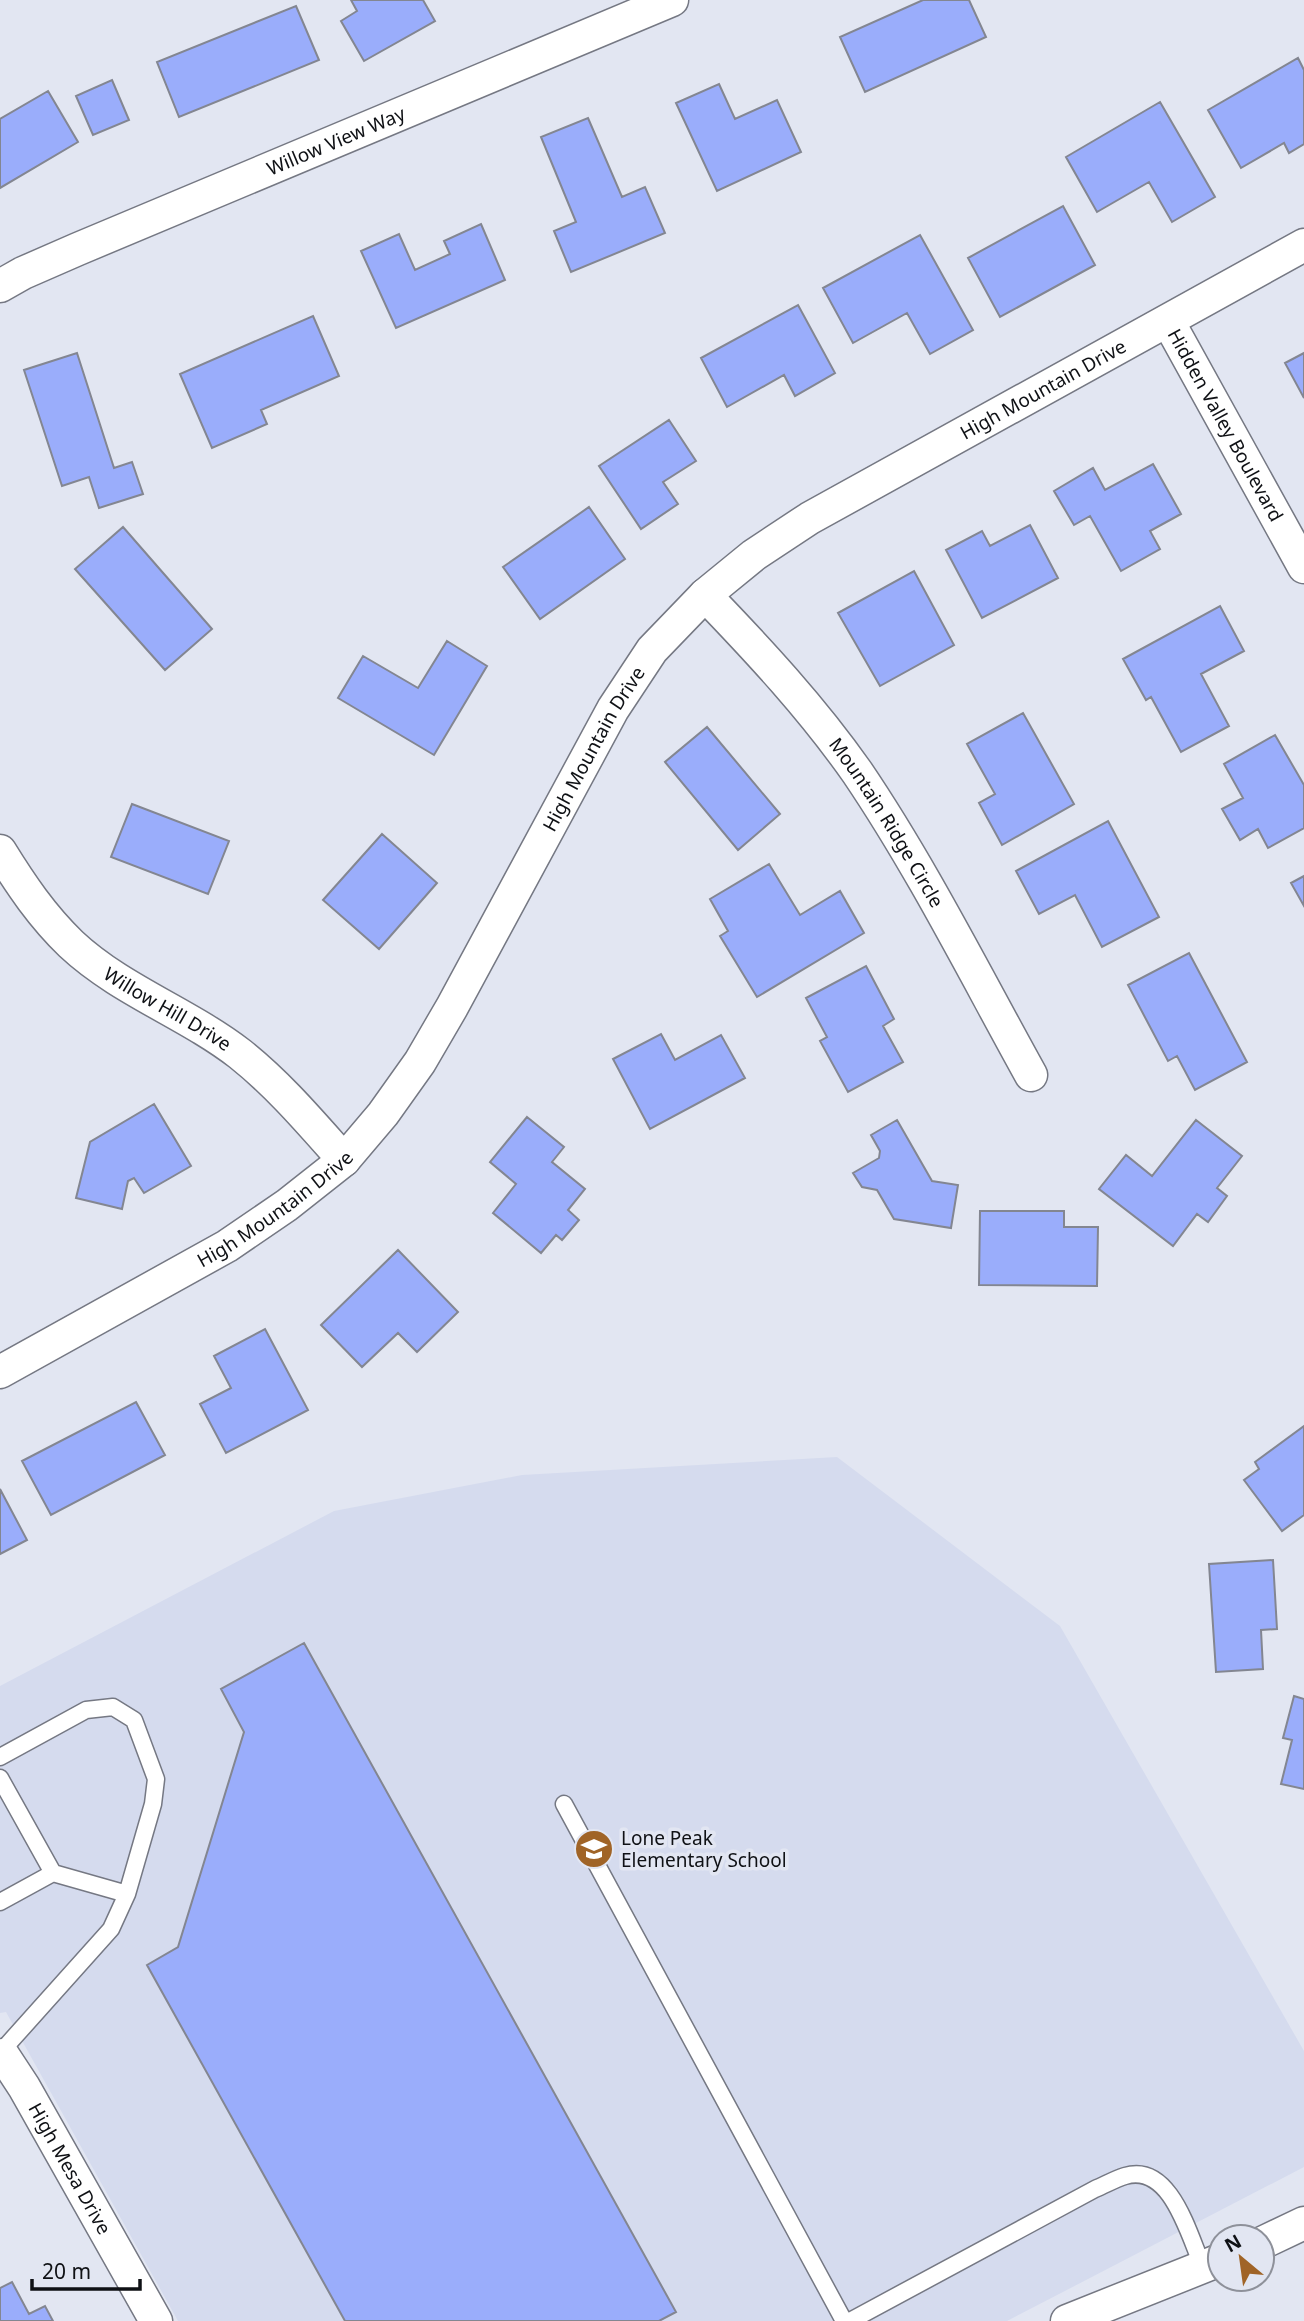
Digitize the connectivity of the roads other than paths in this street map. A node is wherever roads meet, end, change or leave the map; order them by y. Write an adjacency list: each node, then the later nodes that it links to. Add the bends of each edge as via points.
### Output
1 (672, 0): 3 (street, Willow View Way)
2 (1304, 245): 4 (street, High Mountain Drive)
3 (0, 286)
4 (1168, 321): 5 (street, Hidden Valley Boulevard); 6 (street, High Mountain Drive, via 810,518)
5 (1304, 567)
6 (705, 595): 8 (street, Mountain Ridge Circle, via 805,704 856,771 903,844); 9 (street, High Mountain Drive, via 652,650 613,709 452,1007 383,1114)
7 (0, 852): 9 (street, Willow Hill Drive, via 29,898 72,945 239,1054 284,1093)
8 (1031, 1075)
9 (344, 1160): 10 (street, High Mountain Drive, via 227,1246)
10 (0, 1372)
11 (0, 1756): 15 (lane, via 86,1710 113,1707 134,1720 156,1779)
12 (0, 1778): 14 (lane)
13 (564, 1804): 23 (lane)
14 (52, 1873): 15 (lane); 16 (lane)
15 (127, 1894): 17 (lane, via 111,1929)
16 (0, 1902)
17 (1, 2056): 22 (street, High Mesa Drive, via 24,2087)
18 (1304, 2223): 19 (street)
19 (1276, 2236)
20 (1206, 2254): 24 (lane, via 1163,2184 1148,2176 1128,2175)
21 (1206, 2265): 25 (street)
22 (156, 2321)
23 (844, 2321)
24 (850, 2321)
25 (1067, 2321)

